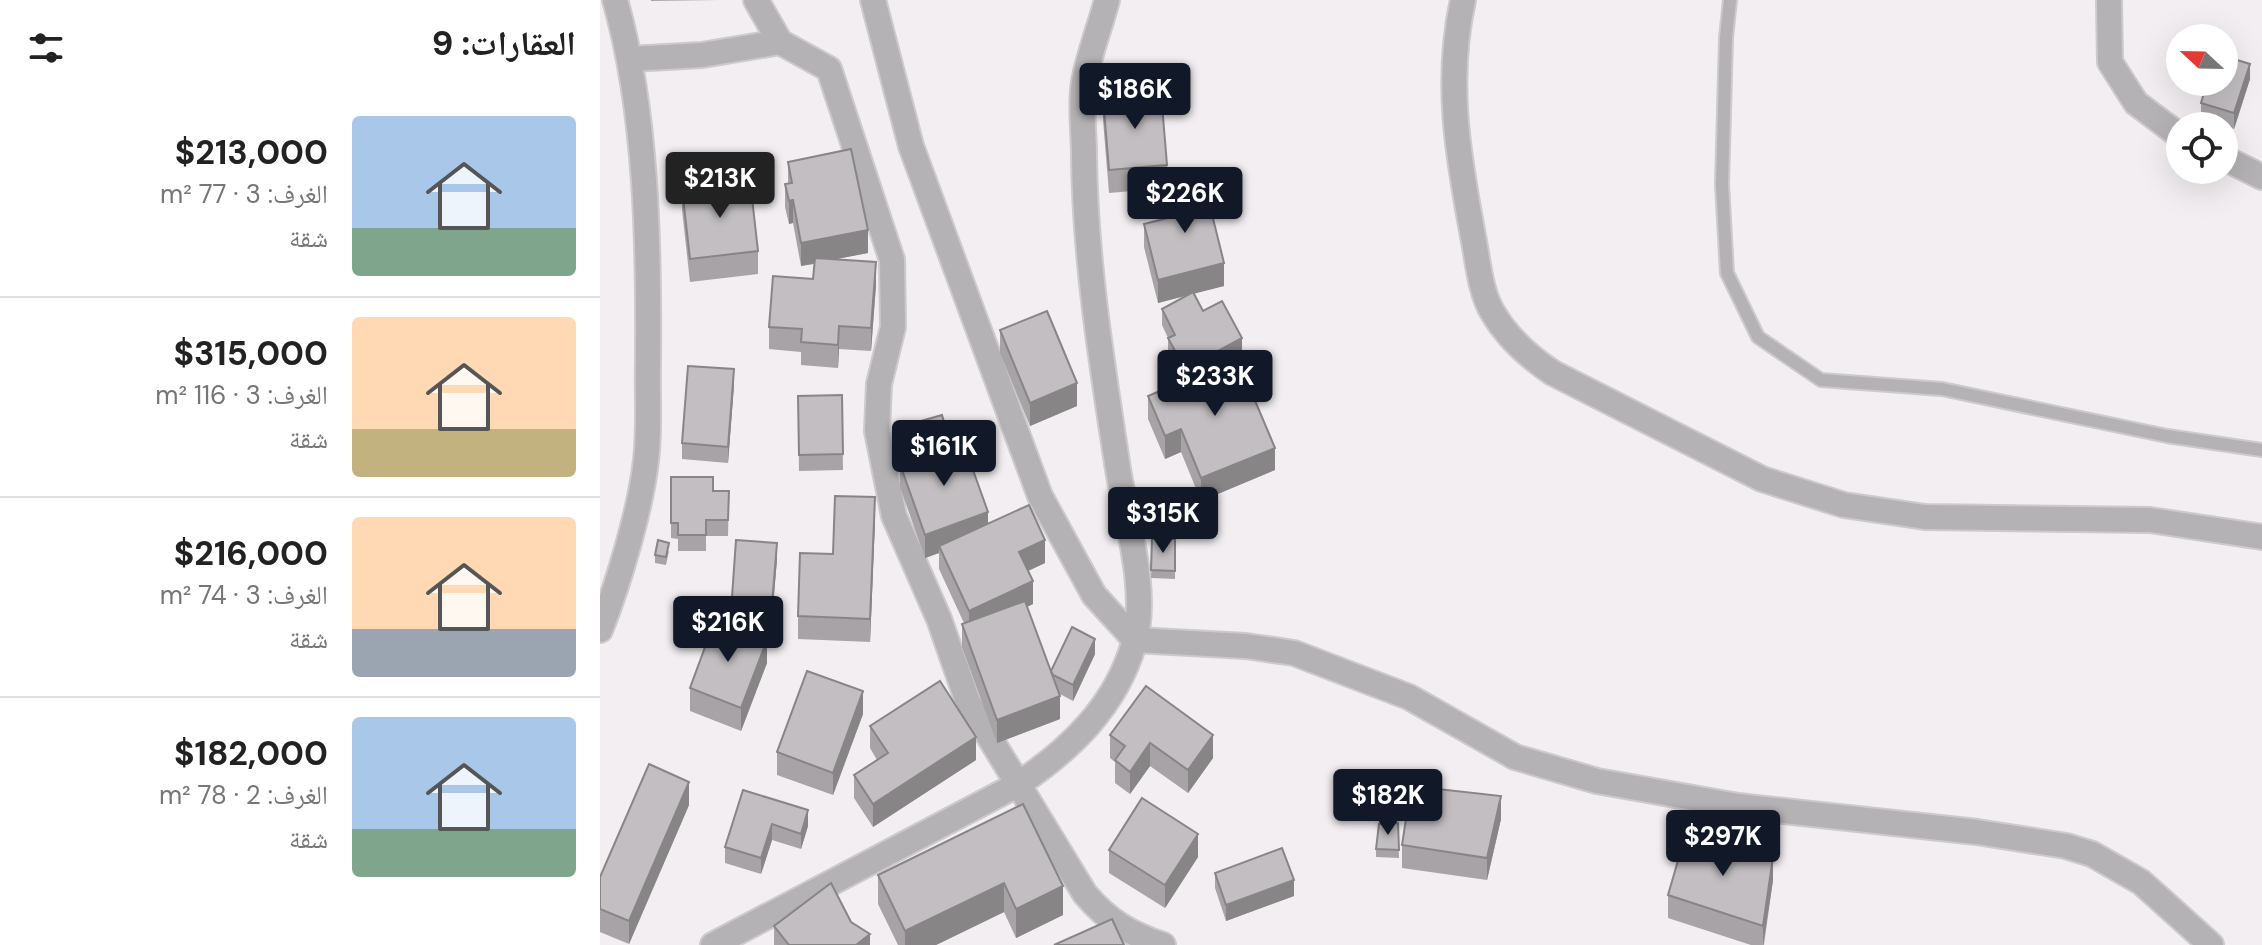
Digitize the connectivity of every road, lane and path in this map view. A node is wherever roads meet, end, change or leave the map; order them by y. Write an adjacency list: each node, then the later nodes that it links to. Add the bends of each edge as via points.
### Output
1 (615, 0): 9 (street)
2 (756, 0): 8 (street)
3 (873, 0): 16 (street, via 911,146 1040,496 1094,595)
4 (1107, 0): 16 (street, via 1084,84 1084,194 1095,317 1133,548)
5 (1463, 0): 14 (street, via 1455,35 1452,107 1481,279 1491,312 1524,354 1543,367 1762,479 1844,505 1925,517 2150,520)
6 (1730, 0): 13 (lane, via 1722,184 1727,273 1758,337 1821,380 1942,389 2167,436)
7 (2109, 0): 10 (street, via 2110,62 2136,103)
8 (780, 42): 9 (street, via 702,55); 17 (street, via 829,69 839,91 892,260 893,327 879,384 877,431 894,516 968,702)
9 (630, 59): 15 (street, via 643,190 646,461)
10 (2166, 126)
11 (2238, 165): 12 (street)
12 (2262, 177)
13 (2262, 450)
14 (2262, 537)
15 (600, 630)
16 (1135, 640): 17 (street, via 1110,698 1088,727 1056,760); 20 (street, via 1294,653 1409,697 1515,757 1597,781 1760,809 2066,846 2092,854 2141,882)
17 (1017, 785): 18 (street); 19 (street, via 1104,917)
18 (713, 945)
19 (1163, 945)
20 (2211, 945)

